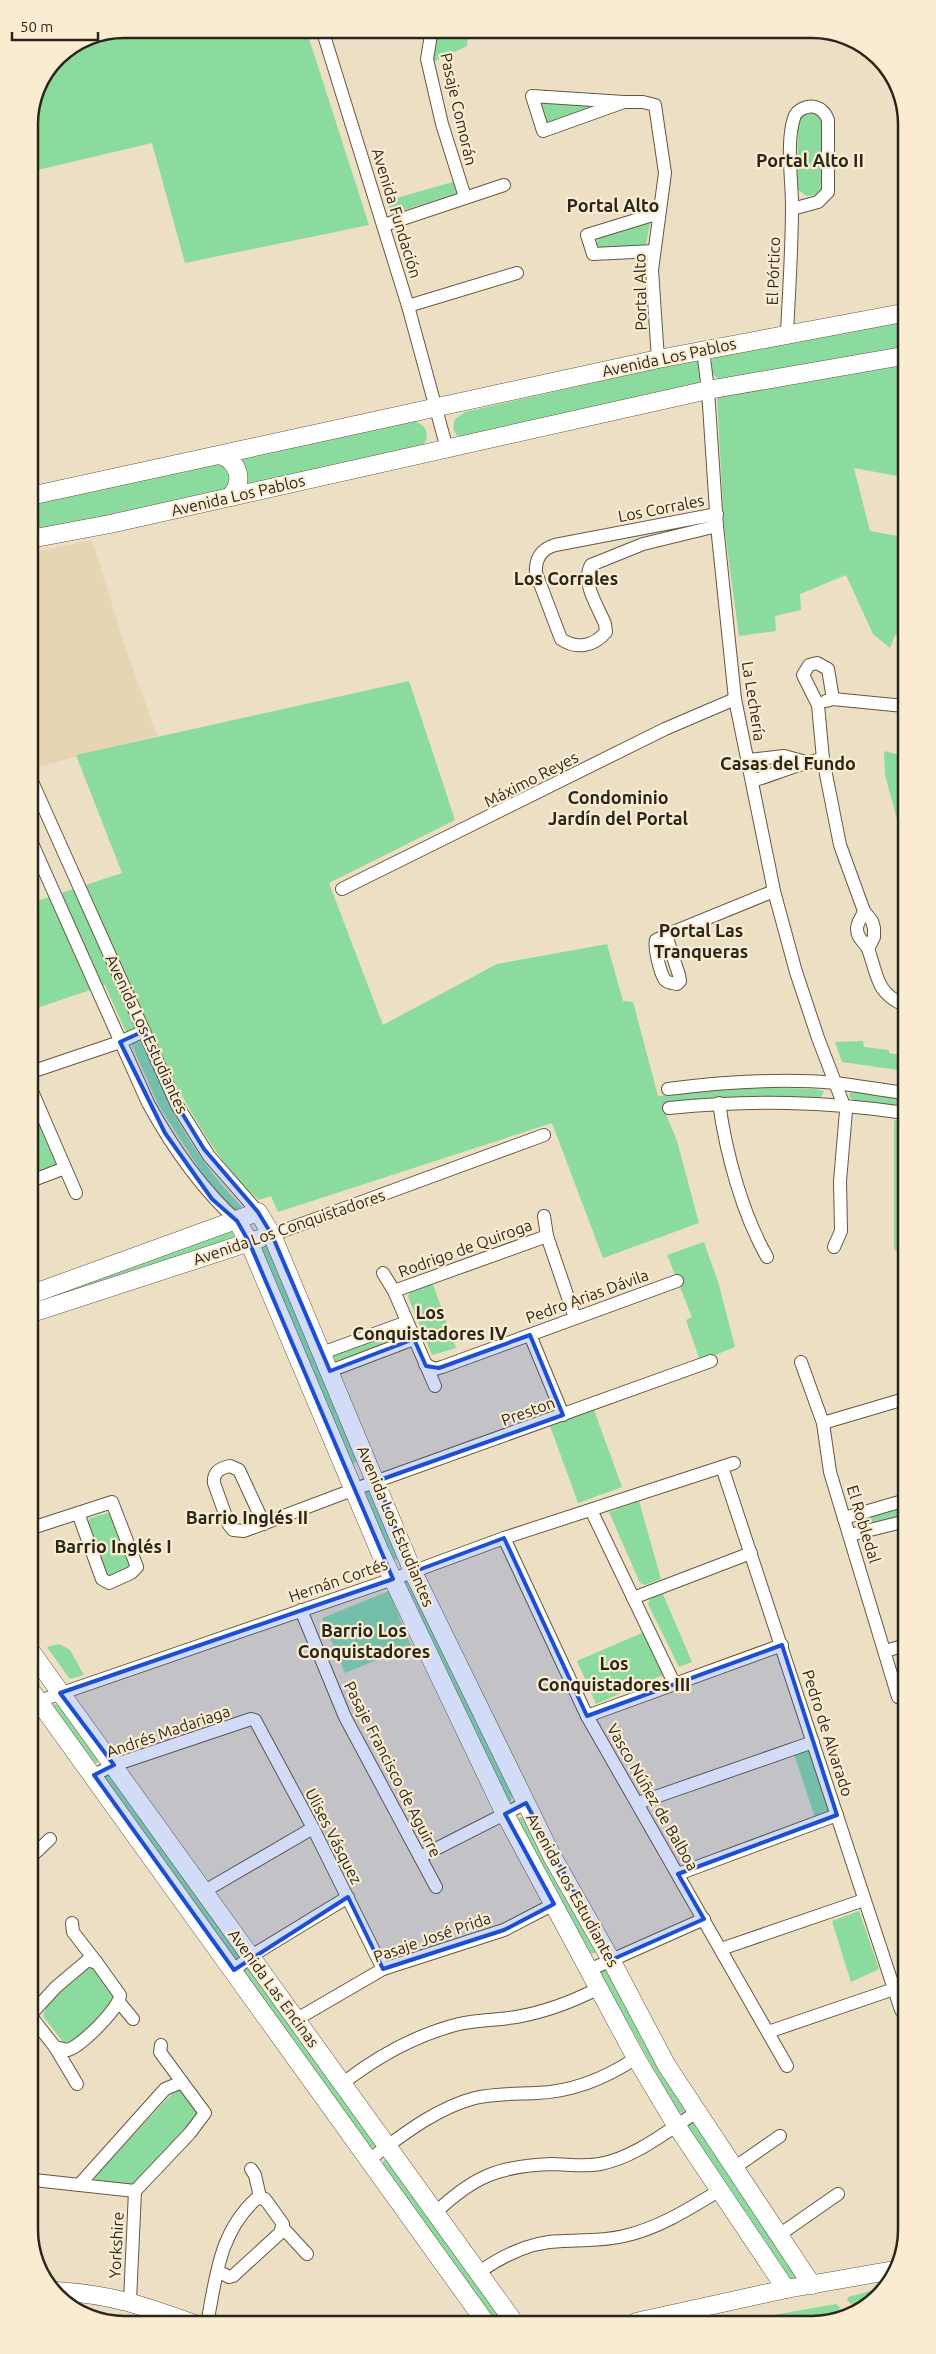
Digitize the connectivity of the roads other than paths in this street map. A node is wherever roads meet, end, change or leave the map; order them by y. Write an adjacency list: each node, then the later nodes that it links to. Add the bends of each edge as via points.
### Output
1 (325, 38): 8 (street, Avenida Fundación)
2 (430, 38): 5 (street, Pasaje Comorán, via 427,59 442,124)
3 (624, 102): 3 (street, via 543,131 532,96 541,96); 7 (street, Portal Alto, via 655,105 665,173)
4 (504, 185): 5 (street)
5 (465, 197): 8 (street)
6 (792, 209): 6 (street, El Pórtico, via 818,202 828,192 828,120 824,111 815,107 805,107 794,117 791,136); 13 (street, El Pórtico)
7 (659, 213): 9 (street, Portal Alto); 9 (street, via 587,235 594,254)
8 (384, 225): 11 (street, Avenida Fundación)
9 (654, 251): 16 (street, Portal Alto, via 652,270)
10 (517, 273): 11 (street)
11 (408, 306): 18 (street, Avenida Fundación)
12 (898, 314): 13 (street, Avenida Los Pablos)
13 (787, 333): 14 (street, Avenida Los Pablos)
14 (703, 350): 16 (street, Avenida Los Pablos); 17 (street, La Lechería)
15 (898, 357): 17 (street, Avenida Los Pablos)
16 (658, 359): 18 (street, Avenida Los Pablos)
17 (708, 390): 19 (street, Avenida Los Pablos); 23 (street, La Lechería)
18 (436, 408): 19 (street); 20 (street, Avenida Los Pablos)
19 (447, 449): 22 (street, Avenida Los Pablos)
20 (220, 455): 21 (street, Avenida Los Pablos); 22 (street, via 234,464 239,474 238,484)
21 (38, 494)
22 (230, 497): 25 (street, Avenida Los Pablos)
23 (717, 520): 24 (street, Los Corrales); 26 (street, Los Corrales); 27 (street, La Lechería)
24 (612, 535): 26 (street, Los Corrales); 26 (street, Los Corrales, via 550,546 536,561 538,579 561,639 578,646 591,644 606,632 587,582 587,572 591,565)
25 (38, 538)
26 (619, 553)
27 (735, 699): 32 (street, La Lechería); 37 (street, Máximo Reyes, via 665,729)
28 (833, 699): 29 (street); 30 (street); 30 (street, via 828,669 817,663 809,665 802,674)
29 (898, 705)
30 (818, 706): 31 (street)
31 (824, 758): 33 (street); 39 (street, via 840,845)
32 (748, 760): 33 (street, via 784,756); 34 (street, La Lechería)
33 (806, 762): 34 (street)
34 (752, 781): 38 (street, La Lechería)
35 (38, 795): 43 (street, Avenida Los Estudiantes)
36 (38, 860): 44 (street, Avenida Los Estudiantes)
37 (342, 889)
38 (774, 891): 40 (street); 46 (street, La Lechería, via 796,972)
39 (864, 912): 41 (street, via 872,920 875,930); 41 (street, via 857,931 860,941)
40 (666, 935)
41 (868, 949): 42 (street, via 880,987)
42 (898, 1003)
43 (144, 1030): 44 (street); 58 (street, Avenida Los Estudiantes, via 177,1105 204,1149)
44 (120, 1042): 45 (street); 60 (street, Avenida Los Estudiantes, via 165,1134 212,1199)
45 (38, 1070)
46 (835, 1083): 47 (street, via 744,1082); 48 (street); 51 (street, La Lechería)
47 (668, 1090)
48 (898, 1092)
49 (719, 1103): 51 (street); 52 (street); 65 (street, via 731,1162 754,1235)
50 (38, 1104): 55 (street)
51 (845, 1105): 53 (street); 64 (street, via 840,1181 841,1231)
52 (669, 1108)
53 (898, 1112)
54 (544, 1136): 61 (street, Avenida Los Conquistadores)
55 (66, 1168): 56 (street); 57 (street)
56 (38, 1178)
57 (76, 1193)
58 (258, 1212): 60 (street, Avenida Los Conquistadores); 61 (street, Avenida Los Estudiantes)
59 (544, 1216): 62 (street)
60 (237, 1221): 63 (street, Avenida Los Estudiantes); 69 (street, Avenida Los Conquistadores)
61 (272, 1235): 63 (street, Avenida Los Conquistadores); 75 (street, Avenida Los Estudiantes)
62 (547, 1236): 68 (street, Rodrigo de Quiroga); 71 (street)
63 (249, 1242): 70 (street, Avenida Los Conquistadores); 86 (street, Avenida Los Estudiantes)
64 (834, 1248)
65 (766, 1257)
66 (383, 1273): 68 (street)
67 (676, 1281): 71 (street, Pedro Arias Dávila)
68 (394, 1291): 72 (street)
69 (38, 1292)
70 (38, 1312)
71 (576, 1318): 73 (street, Pedro Arias Dávila)
72 (407, 1322): 74 (street); 75 (street)
73 (530, 1335): 78 (street, Pedro Arias Dávila, via 439,1368); 82 (street)
74 (414, 1339): 78 (street); 79 (street)
75 (322, 1353): 79 (street, Avenida Los Estudiantes)
76 (711, 1361): 82 (street, Preston)
77 (801, 1362): 83 (street, El Robledal)
78 (425, 1364): 80 (street)
79 (330, 1371): 85 (street, Avenida Los Estudiantes)
80 (435, 1386)
81 (898, 1401): 83 (street)
82 (563, 1415): 85 (street, Preston)
83 (823, 1422): 90 (street, El Robledal, via 830,1472)
84 (728, 1465): 88 (street, Hernán Cortés); 96 (street, Pedro de Alvarado)
85 (377, 1481): 86 (street, Preston); 97 (street, Avenida Los Estudiantes)
86 (355, 1489): 92 (street, Preston); 98 (street, Avenida Los Estudiantes)
87 (898, 1502): 90 (street)
88 (591, 1510): 95 (street, Hernán Cortés); 99 (street)
89 (78, 1514): 89 (street, via 112,1502 137,1567 132,1574 109,1582 102,1579); 93 (street)
90 (844, 1518): 94 (street, El Robledal)
91 (898, 1523): 94 (street)
92 (264, 1524): 92 (street, Preston, via 240,1532 230,1528 214,1483 217,1472 230,1466 239,1470)
93 (38, 1526)
94 (850, 1535): 103 (street, El Robledal)
95 (504, 1538): 97 (street, Hernán Cortés); 110 (street, Vasco Núñez de Balboa)
96 (751, 1553): 99 (street); 101 (street, Pedro de Alvarado)
97 (413, 1572): 98 (street, Hernán Cortés); 115 (street, Avenida Los Estudiantes)
98 (393, 1580): 100 (street, Hernán Cortés); 117 (street, Avenida Los Estudiantes)
99 (633, 1598): 105 (street)
100 (301, 1610): 106 (street, Hernán Cortés); 122 (street, Pasaje Francisco de Aguirre, via 345,1717)
101 (782, 1645): 105 (street); 112 (street, Pedro de Alvarado)
102 (898, 1647): 103 (street)
103 (885, 1651): 108 (street, El Robledal)
104 (38, 1662): 106 (street, Avenida Las Encinas)
105 (674, 1683): 110 (street)
106 (60, 1693): 107 (street, Hernán Cortés); 113 (street, Avenida Las Encinas)
107 (38, 1696)
108 (898, 1697)
109 (38, 1699): 114 (street, Avenida Las Encinas)
110 (588, 1716): 116 (street, Vasco Núñez de Balboa)
111 (254, 1719): 113 (street, Andrés Madariaga); 119 (street, Ulises Vásquez)
112 (813, 1742): 116 (street); 118 (street, Pedro de Alvarado)
113 (114, 1765): 114 (street, Andrés Madariaga); 125 (street, Avenida Las Encinas)
114 (94, 1775): 136 (street, Avenida Las Encinas)
115 (526, 1803): 117 (street); 133 (street, Avenida Los Estudiantes)
116 (638, 1803): 123 (street, Vasco Núñez de Balboa)
117 (505, 1814): 122 (street); 128 (street, Avenida Los Estudiantes)
118 (837, 1815): 123 (street); 127 (street, Pedro de Alvarado)
119 (313, 1828): 125 (street); 126 (street, Ulises Vásquez)
120 (50, 1839): 121 (street)
121 (38, 1850)
122 (420, 1857): 124 (street, Pasaje Francisco de Aguirre)
123 (678, 1874): 129 (street, Vasco Núñez de Balboa)
124 (436, 1887)
125 (203, 1892): 132 (street, Avenida Las Encinas)
126 (348, 1897): 132 (street); 135 (street, Ulises Vásquez)
127 (864, 1900): 131 (street); 139 (street, Pedro de Alvarado)
128 (554, 1904): 135 (street, Pasaje José Prida, via 504,1930); 137 (street, Avenida Los Estudiantes)
129 (704, 1919): 131 (street, Vasco Núñez de Balboa); 133 (street)
130 (72, 1923): 134 (street, via 73,1932)
131 (722, 1949): 146 (street, Vasco Núñez de Balboa)
132 (251, 1956): 136 (street); 144 (street, Avenida Las Encinas)
133 (611, 1960): 137 (street); 154 (street, Avenida Los Estudiantes, via 667,2066)
134 (97, 1963): 141 (street, via 120,1995); 142 (street, via 88,1960)
135 (383, 1969): 144 (street, Pasaje José Prida)
136 (234, 1970): 158 (street, Avenida Las Encinas)
137 (589, 1970): 138 (street, Avenida Los Estudiantes)
138 (599, 1988): 149 (street, Avenida Los Estudiantes); 152 (street, via 534,2014 477,2020 425,2035 374,2060)
139 (894, 1989): 140 (street, Pedro de Alvarado); 146 (street)
140 (898, 2001)
141 (119, 2002): 143 (street); 148 (street, via 72,2049)
142 (38, 2007)
143 (133, 2018)
144 (297, 2019): 152 (street, Avenida Las Encinas)
145 (38, 2025): 148 (street)
146 (768, 2032): 150 (street, Vasco Núñez de Balboa)
147 (161, 2045): 151 (street, via 160,2052)
148 (55, 2047): 153 (street)
149 (636, 2058): 155 (street, Avenida Los Estudiantes); 157 (street, via 611,2074 569,2089 488,2095 459,2103 432,2116)
150 (788, 2066)
151 (182, 2082): 162 (street, via 165,2090); 164 (street, via 205,2113)
152 (343, 2083): 157 (street, Avenida Las Encinas)
153 (77, 2084)
154 (697, 2112): 155 (street); 159 (street, Avenida Los Estudiantes)
155 (676, 2125): 163 (street, Avenida Los Estudiantes); 167 (street, via 633,2153 600,2164 517,2167 489,2174 473,2182)
156 (780, 2136): 159 (street)
157 (387, 2146): 158 (street); 167 (street, Avenida Las Encinas)
158 (370, 2160): 180 (street, Avenida Las Encinas)
159 (734, 2168): 169 (street, Avenida Los Estudiantes)
160 (251, 2169): 166 (street)
161 (38, 2180): 162 (street)
162 (79, 2185): 164 (street)
163 (720, 2190): 173 (street, via 667,2222 637,2233 610,2239 538,2244 508,2255); 175 (street, Avenida Los Estudiantes)
164 (135, 2191): 177 (street, Yorkshire)
165 (838, 2194): 169 (street)
166 (260, 2197): 168 (street, via 265,2199); 171 (street, via 253,2201 230,2231)
167 (435, 2213): 173 (street, Avenida Las Encinas)
168 (283, 2228): 170 (street); 171 (street, via 233,2276)
169 (779, 2235): 174 (street, Avenida Los Estudiantes)
170 (307, 2254)
171 (218, 2271): 179 (street)
172 (888, 2271): 174 (street)
173 (478, 2273): 181 (street, Avenida Las Encinas)
174 (812, 2286): 175 (street)
175 (786, 2289): 182 (street)
176 (64, 2292): 177 (street)
177 (130, 2301): 178 (street)
178 (174, 2316)
179 (209, 2316)
180 (481, 2317)
181 (510, 2317)
182 (660, 2317)

